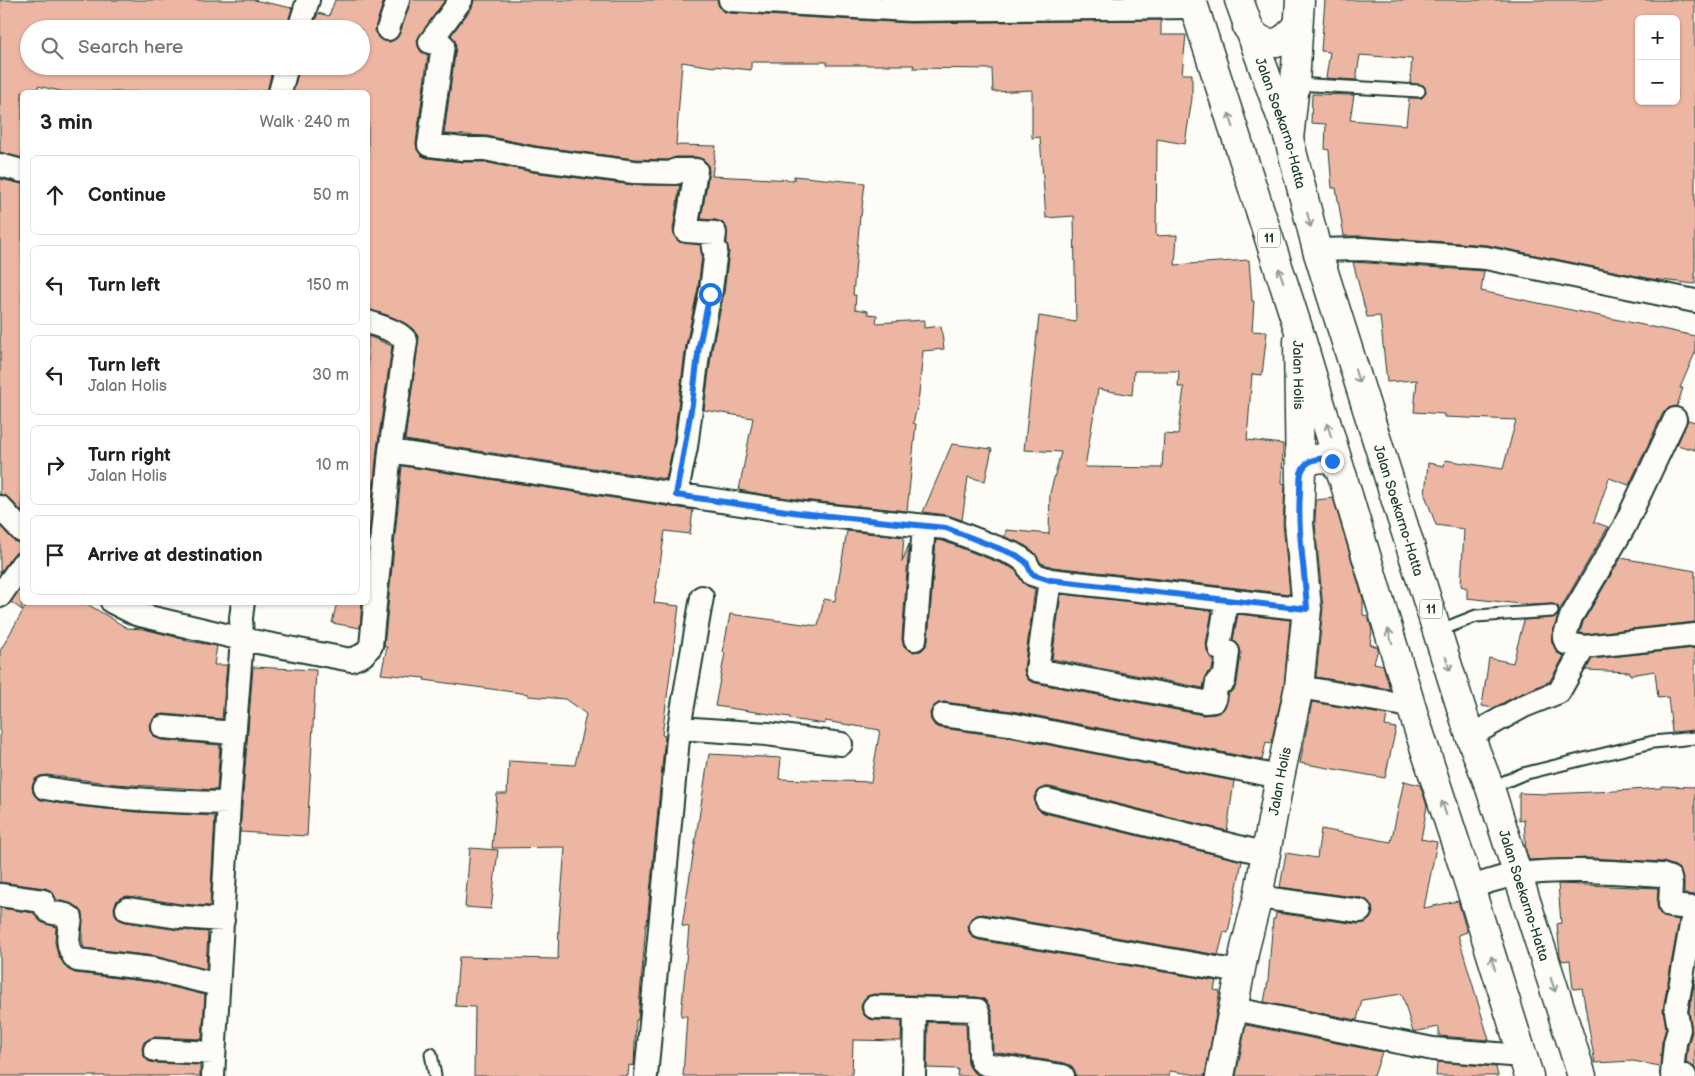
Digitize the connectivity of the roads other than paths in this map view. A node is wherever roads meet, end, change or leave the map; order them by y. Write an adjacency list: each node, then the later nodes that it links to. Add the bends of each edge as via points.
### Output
1 (308, 0): 8 (street)
2 (398, 0): 10 (street)
3 (461, 0): 26 (street, via 430,42 443,45 429,145 485,149 634,172 696,170 686,230 715,232 713,248 716,250)
4 (1239, 0): 9 (main road, Jalan Soekarno-Hatta / 11)
5 (741, 1): 6 (street, via 910,10)
6 (1193, 4): 21 (main road, 11, one-way to 6)
7 (1299, 13): 9 (main road, via 1283,41 1263,42); 12 (main road)
8 (302, 20)
9 (1247, 27): 15 (main road, Jalan Soekarno-Hatta / 11)
10 (388, 29)
11 (285, 75): 13 (street)
12 (1295, 84): 14 (lane); 15 (main road)
13 (281, 90)
14 (1419, 91)
15 (1289, 139): 18 (main road, Jalan Soekarno-Hatta / 11, one-way to 18)
16 (0, 165): 17 (street)
17 (20, 170)
18 (1317, 250): 19 (street, via 1362,249 1486,258); 39 (main road, Jalan Soekarno-Hatta / 11, one-way to 39)
19 (1695, 301)
20 (370, 323): 23 (street, via 399,334 405,340)
21 (1298, 328): 24 (main road, 11, one-way to 21); 25 (main road, Jalan Holis)
22 (1675, 419): 43 (street, via 1624,527 1571,617 1564,638 1566,643)
23 (390, 451): 26 (street); 41 (street, via 371,646 363,655 351,660)
24 (1342, 477): 25 (main road, Jalan Holis, via 1332,461 1314,459 1301,472); 45 (main road, 11, one-way to 24)
25 (1300, 482): 37 (main road, Jalan Holis, via 1299,523)
26 (676, 495): 28 (street)
27 (0, 507): 29 (street)
28 (924, 526): 31 (street, via 946,528 1016,555 1026,562 1032,574); 42 (street)
29 (20, 529)
30 (20, 567): 32 (street)
31 (1050, 580): 34 (street); 34 (street, via 1037,670 1205,702 1214,701 1216,685 1224,682 1228,652 1219,646)
32 (0, 596)
33 (702, 597): 48 (street)
34 (1227, 600): 37 (street)
35 (118, 605): 41 (street, via 136,614)
36 (243, 605): 41 (street)
37 (1307, 609): 44 (main road, Jalan Holis)
38 (1552, 611): 39 (lane, via 1476,616)
39 (1438, 631): 50 (main road, Jalan Soekarno-Hatta / 11, one-way to 50)
40 (1695, 635): 43 (street)
41 (242, 639): 49 (street)
42 (915, 639)
43 (1584, 648): 50 (street, via 1559,692 1524,706)
44 (1298, 687): 45 (street); 53 (main road, Jalan Holis)
45 (1411, 706): 60 (main road, 11, one-way to 45)
46 (943, 714): 53 (street, via 1027,727)
47 (163, 727): 49 (street)
48 (679, 728): 52 (street, via 767,734); 79 (street)
49 (234, 733): 57 (street)
50 (1470, 736): 55 (main road, Jalan Soekarno-Hatta / 11)
51 (1695, 738): 55 (lane, via 1652,742 1523,774)
52 (841, 744)
53 (1280, 777): 58 (main road, Jalan Holis)
54 (46, 788): 57 (street, via 125,799)
55 (1490, 788): 59 (main road, Jalan Soekarno-Hatta / 11)
56 (1047, 800): 58 (street)
57 (229, 803): 66 (street)
58 (1267, 854): 62 (main road, Jalan Holis)
59 (1517, 874): 60 (street); 63 (street, via 1584,871 1662,876 1670,878 1670,906); 83 (main road, Jalan Soekarno-Hatta / 11, one-way to 83)
60 (1470, 887): 76 (main road, 11, one-way to 60)
61 (0, 895): 69 (street, via 43,901 48,912 68,915 71,918 69,951 78,960 153,969)
62 (1258, 897): 65 (street); 68 (main road, Jalan Holis)
63 (1694, 908): 84 (street, via 1676,1011 1679,1029 1672,1074)
64 (127, 909): 66 (street)
65 (1360, 911)
66 (223, 920): 69 (street)
67 (981, 927): 68 (street)
68 (1240, 972): 72 (main road, Jalan Holis)
69 (218, 985): 74 (street)
70 (874, 1008): 71 (street)
71 (915, 1009): 80 (street); 81 (street, via 977,1010 981,1061)
72 (1234, 1009): 76 (street); 82 (main road, Jalan Holis)
73 (155, 1050): 74 (street)
74 (214, 1053): 77 (street)
75 (431, 1054): 78 (lane)
76 (1525, 1066)
77 (213, 1076)
78 (435, 1076)
79 (646, 1076)
80 (914, 1076)
81 (1063, 1076)
82 (1220, 1076)
83 (1582, 1076)
84 (1685, 1076)

